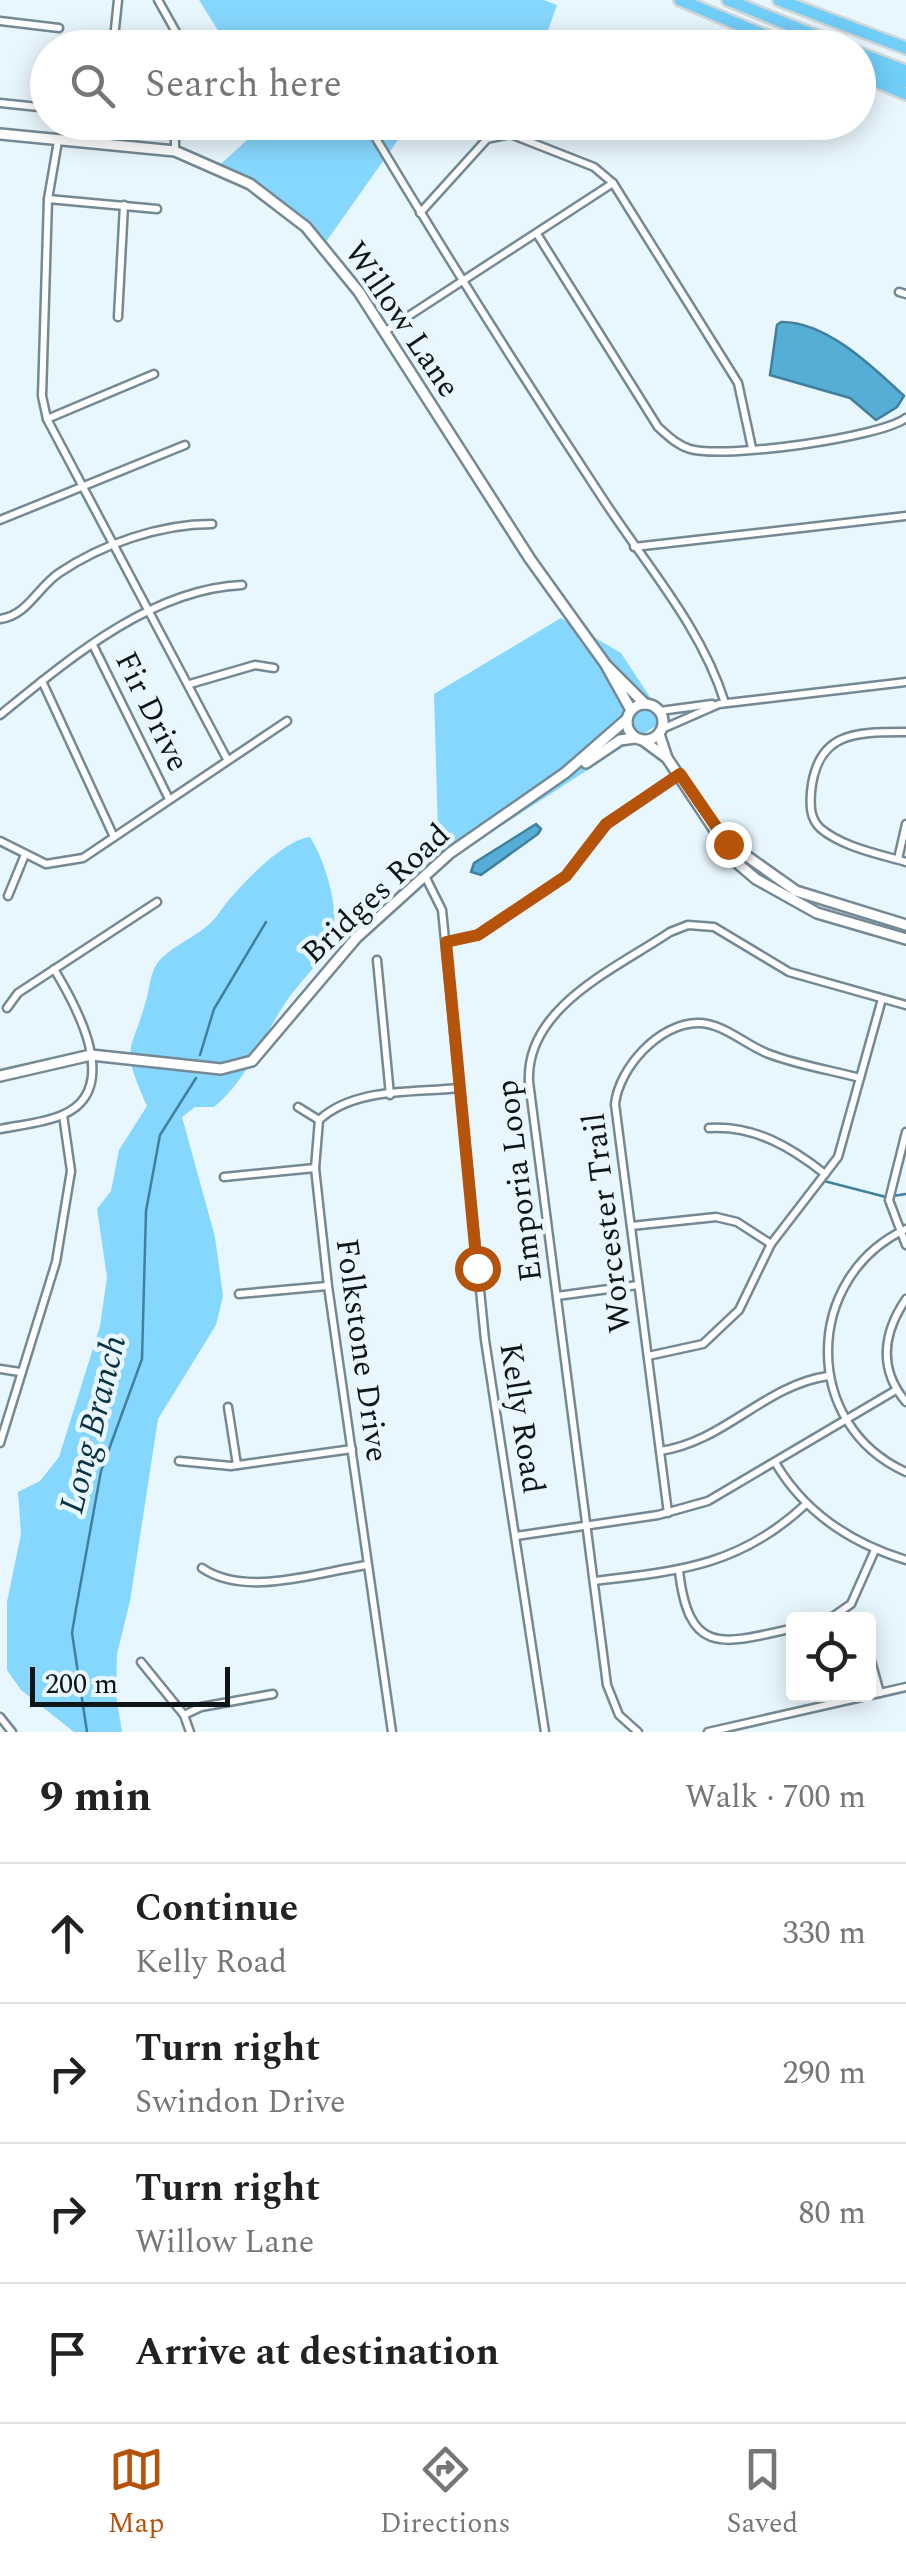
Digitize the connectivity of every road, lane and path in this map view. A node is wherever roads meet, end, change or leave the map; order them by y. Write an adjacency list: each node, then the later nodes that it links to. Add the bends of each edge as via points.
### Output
1 (118, 0): 8 (street)
2 (158, 0): 9 (street)
3 (680, 0): 10 (highway)
4 (728, 0): 11 (highway)
5 (783, 2): 12 (highway)
6 (0, 21): 7 (street)
7 (59, 28)
8 (115, 30)
9 (175, 30)
10 (753, 30)
11 (802, 30)
12 (852, 30)
13 (876, 40): 14 (highway)
14 (906, 52)
15 (876, 60): 17 (highway)
16 (876, 71): 19 (highway)
17 (906, 71)
18 (876, 82): 20 (highway)
19 (906, 82)
20 (906, 94)
21 (0, 102): 22 (street)
22 (30, 106)
23 (0, 134): 24 (street, Willow Lane)
24 (30, 137)
25 (58, 140): 30 (street, Willow Lane); 32 (street)
26 (175, 140): 30 (street)
27 (377, 140): 35 (street)
28 (486, 140): 35 (street)
29 (525, 140): 31 (street, via 594,168)
30 (175, 152): 39 (street, Willow Lane, via 234,175 294,216 341,266)
31 (613, 183): 36 (street); 44 (street, via 738,383)
32 (48, 199): 33 (street); 42 (street, via 42,396)
33 (124, 205): 34 (street); 38 (street)
34 (157, 210)
35 (420, 214): 37 (street)
36 (538, 234): 37 (street); 44 (street, via 658,427 690,449)
37 (462, 282): 39 (street); 50 (street)
38 (118, 317)
39 (384, 332): 55 (street, Willow Lane)
40 (154, 374): 42 (street)
41 (906, 418): 44 (street, via 886,430)
42 (47, 419): 45 (street)
43 (184, 445): 45 (street)
44 (752, 448)
45 (80, 484): 47 (street); 49 (street)
46 (906, 516): 50 (street)
47 (0, 520)
48 (212, 524): 49 (street, via 170,528)
49 (112, 546): 52 (street); 53 (street, via 62,571 21,612)
50 (634, 547): 61 (street, via 704,644)
51 (242, 585): 52 (street, via 207,586)
52 (151, 611): 54 (street); 59 (street)
53 (0, 619)
54 (93, 645): 57 (street); 73 (street, Fir Drive)
55 (606, 665): 60 (street, Willow Lane); 63 (street, Willow Lane)
56 (274, 668): 59 (street, via 254,665)
57 (42, 681): 64 (street); 75 (street)
58 (906, 682): 61 (street)
59 (190, 684): 69 (street)
60 (645, 704): 62 (street, Willow Lane); 63 (street, Bridges Road)
61 (722, 704): 62 (street); 66 (street)
62 (660, 712): 66 (street)
63 (629, 714): 68 (street, Willow Lane); 71 (street, Bridges Road)
64 (0, 715)
65 (287, 721): 69 (street)
66 (661, 731): 68 (street, Bridges Road); 70 (street)
67 (906, 732): 79 (street, via 855,732 827,749 812,774 810,806 816,824 832,836)
68 (639, 739): 70 (street); 71 (street, Bridges Road, via 620,740)
69 (227, 758): 73 (street)
70 (667, 758): 72 (street)
71 (565, 773): 80 (street, Bridges Road)
72 (680, 774): 77 (street); 85 (street, via 606,824 566,876 478,935)
73 (170, 799): 75 (street)
74 (906, 824): 79 (street)
75 (114, 837): 78 (street, via 83,858 46,864)
76 (0, 841): 78 (street)
77 (728, 844): 83 (street, via 796,890); 84 (street, via 736,862 790,900)
78 (24, 857): 81 (street)
79 (902, 861)
80 (425, 876): 85 (street, Kelly Road, via 439,901); 91 (street, Bridges Road, via 340,954 252,1061 221,1069)
81 (8, 896)
82 (157, 902): 87 (street)
83 (906, 926)
84 (906, 939)
85 (446, 942): 94 (street, Kelly Road)
86 (377, 960): 95 (street)
87 (54, 970): 90 (street); 91 (street, via 81,1018)
88 (882, 998): 89 (street, Emporia Loop); 93 (street); 112 (street, Emporia Loop, via 795,974 722,930 697,924 670,932 557,1010 537,1037 528,1072)
89 (906, 1005)
90 (7, 1008)
91 (92, 1056): 92 (street, Bridges Road); 97 (street, via 90,1090)
92 (0, 1076)
93 (860, 1078): 103 (street, via 838,1157); 105 (street, Worcester Trail, via 769,1054 712,1024 677,1028 635,1057 617,1084)
94 (460, 1088): 95 (street); 132 (street, Kelly Road, via 485,1340)
95 (390, 1095): 98 (street, via 336,1105)
96 (298, 1107): 98 (street)
97 (63, 1115): 100 (street); 116 (street, via 72,1171 52,1276)
98 (319, 1120): 102 (street, Folkstone Drive)
99 (709, 1128): 103 (street, via 781,1142)
100 (0, 1129)
101 (906, 1132): 106 (street, via 889,1200)
102 (315, 1168): 104 (street); 109 (street, Folkstone Drive)
103 (825, 1174): 107 (street)
104 (224, 1177)
105 (631, 1226): 107 (street, via 716,1217); 110 (street, Worcester Trail)
106 (902, 1231): 108 (street); 117 (street, via 866,1256 840,1292 828,1331)
107 (772, 1244): 114 (street, via 739,1310 718,1334 685,1350)
108 (906, 1245)
109 (328, 1286): 111 (street); 123 (street, Folkstone Drive)
110 (638, 1286): 112 (street); 114 (street, Worcester Trail)
111 (239, 1294)
112 (557, 1296): 131 (street, Emporia Loop)
113 (906, 1299): 118 (street, via 886,1342)
114 (648, 1356): 124 (street, Worcester Trail)
115 (0, 1369): 116 (street)
116 (20, 1372): 122 (street)
117 (828, 1376): 121 (street); 124 (street, via 795,1384 698,1442)
118 (896, 1390): 119 (street); 121 (street)
119 (906, 1402)
120 (228, 1407): 127 (street)
121 (846, 1420): 126 (street); 128 (street, via 874,1453)
122 (0, 1442)
123 (352, 1450): 127 (street); 135 (street, Folkstone Drive)
124 (660, 1451): 130 (street, Worcester Trail)
125 (178, 1461): 127 (street)
126 (776, 1464): 129 (street); 130 (street, via 717,1497)
127 (237, 1465)
128 (906, 1472)
129 (806, 1504): 133 (street); 137 (street, via 745,1549)
130 (668, 1513): 131 (street)
131 (587, 1526): 132 (street); 138 (street, Emporia Loop)
132 (516, 1536): 151 (street, Kelly Road)
133 (875, 1550): 134 (street); 139 (street)
134 (906, 1560)
135 (367, 1565): 136 (street, via 239,1583); 150 (street, Folkstone Drive)
136 (202, 1568)
137 (679, 1570): 138 (street); 140 (street, via 686,1614 705,1636 735,1641)
138 (594, 1581): 152 (street, Emporia Loop, via 608,1695)
139 (846, 1612)
140 (786, 1630)
141 (141, 1662): 146 (street)
142 (876, 1679): 144 (street)
143 (906, 1687): 144 (street)
144 (880, 1693): 153 (street)
145 (272, 1694): 146 (street)
146 (184, 1715): 149 (street)
147 (0, 1717): 148 (street)
148 (12, 1732)
149 (190, 1732)
150 (392, 1732)
151 (545, 1732)
152 (638, 1732)
153 (708, 1732)

